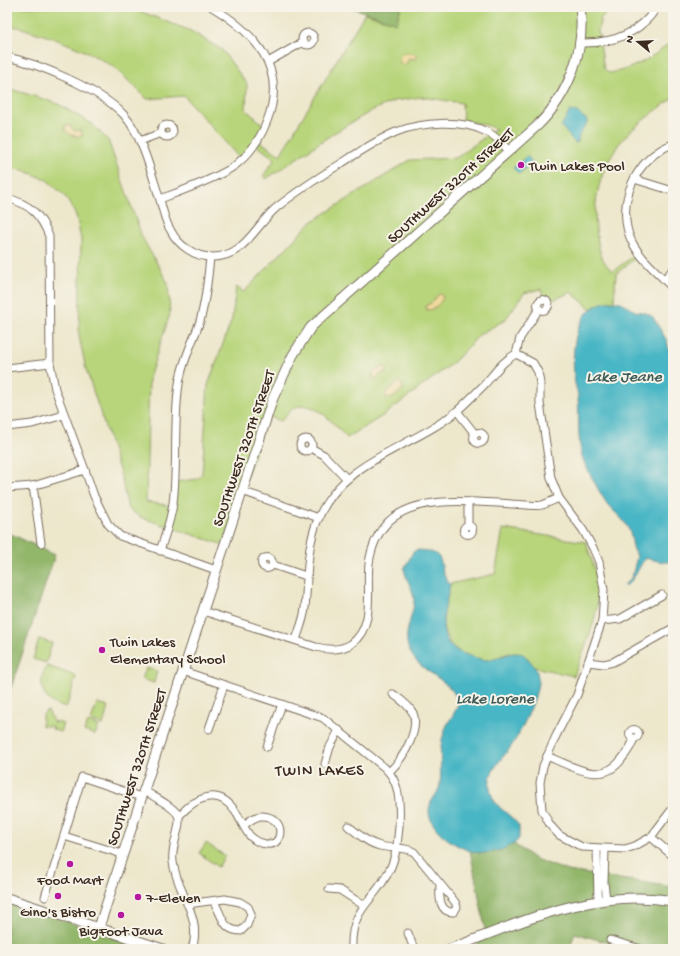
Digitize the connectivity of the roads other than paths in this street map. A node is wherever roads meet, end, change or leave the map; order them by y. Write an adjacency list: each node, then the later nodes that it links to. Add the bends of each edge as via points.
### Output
1 (212, 7): 7 (street, via 243,30)
2 (580, 7): 5 (main road, SOUTHWEST 320TH STREET)
3 (657, 7): 5 (street, via 646,22 624,37 601,43)
4 (303, 42): 7 (street)
5 (579, 43): 11 (main road, SOUTHWEST 320TH STREET, via 572,72 560,99 543,120)
6 (7, 58): 9 (street, via 52,72 101,97 124,115)
7 (268, 62): 15 (street, via 273,75 272,110 253,146 237,164)
8 (161, 133): 9 (street)
9 (140, 141): 15 (street)
10 (673, 144): 12 (street, via 660,149 650,157)
11 (509, 151): 16 (street, via 487,132 463,126 440,124 397,132 297,192 275,210 236,252); 33 (main road, SOUTHWEST 320TH STREET, via 311,327 280,380)
12 (634, 179): 13 (street); 18 (street, via 625,212 629,233 639,253)
13 (673, 191)
14 (7, 198): 22 (street, via 28,206 39,216 49,236)
15 (160, 199): 16 (street, via 170,230 177,240 197,254)
16 (210, 258): 39 (street, via 206,295 179,383 173,506)
17 (673, 269): 18 (street)
18 (665, 279): 19 (street)
19 (673, 288)
20 (539, 309): 21 (street, via 520,338)
21 (516, 354): 24 (street, via 506,359); 34 (street, via 533,363 538,372 547,455 551,478)
22 (50, 363): 23 (street); 25 (street)
23 (7, 368)
24 (457, 411): 27 (street); 30 (street, via 415,438 360,467)
25 (64, 415): 26 (street, via 32,424); 29 (street)
26 (7, 427)
27 (475, 434)
28 (311, 448): 30 (street, via 324,456)
29 (85, 470): 31 (street); 39 (street, via 94,496 113,530 125,539)
30 (346, 478): 36 (street)
31 (33, 486): 32 (street); 38 (street)
32 (7, 488)
33 (242, 491): 36 (street); 41 (main road, SOUTHWEST 320TH STREET)
34 (559, 498): 35 (street, via 542,505); 45 (street, via 583,530 599,562 604,590)
35 (468, 502): 37 (street); 47 (street, via 433,503 401,513 389,522 374,543 371,554 367,620 361,634 350,644 337,650 322,649)
36 (319, 518): 42 (street, via 312,533)
37 (468, 525)
38 (42, 543)
39 (160, 551): 41 (street)
40 (273, 565): 42 (street)
41 (216, 570): 44 (main road, SOUTHWEST 320TH STREET)
42 (306, 576): 47 (street, via 305,610)
43 (662, 595): 45 (street, via 620,619)
44 (202, 611): 47 (street); 49 (main road, SOUTHWEST 320TH STREET)
45 (602, 621): 48 (street)
46 (673, 628): 48 (street, via 613,662)
47 (296, 640)
48 (588, 662): 57 (street, via 570,710)
49 (182, 671): 50 (street); 60 (main road, SOUTHWEST 320TH STREET)
50 (224, 685): 52 (street); 53 (street)
51 (393, 694): 59 (street, via 409,707 414,721 407,749)
52 (282, 704): 54 (street, via 323,718); 56 (street)
53 (209, 729)
54 (339, 730): 58 (street); 59 (street)
55 (634, 738): 57 (street, via 616,766 600,774 587,772)
56 (267, 747)
57 (547, 756): 68 (street, via 540,783 542,810 550,825 559,835 582,847)
58 (325, 764)
59 (390, 772): 67 (street, via 399,796)
60 (142, 794): 62 (street, via 174,810); 65 (street, via 82,777); 70 (main road, SOUTHWEST 320TH STREET)
61 (673, 808): 66 (street)
62 (178, 816): 63 (street, via 193,802 210,797 223,800 231,806); 79 (street, via 180,825 174,841 172,858 175,874)
63 (244, 824): 63 (street, via 252,837 260,842 270,845 278,839 280,826 270,818 259,816)
64 (348, 826): 67 (street, via 372,843)
65 (64, 836): 70 (street); 74 (street)
66 (651, 837): 69 (street, via 625,849); 71 (street)
67 (396, 848): 72 (street, via 414,852); 80 (street, via 393,864 383,883)
68 (597, 849): 69 (street); 76 (street)
69 (605, 849): 76 (street)
70 (122, 854): 81 (main road, SOUTHWEST 320TH STREET)
71 (673, 856)
72 (440, 885)
73 (329, 889): 80 (street, via 340,890)
74 (45, 897)
75 (7, 898): 81 (main road)
76 (602, 900): 77 (main road, via 635,898); 88 (main road, via 565,907)
77 (673, 901)
78 (214, 902): 78 (street, via 234,900 248,907 251,914 247,925 241,931 231,929 224,922); 79 (street)
79 (188, 904): 85 (street, via 196,927)
80 (364, 905): 86 (street, via 354,923)
81 (98, 927): 84 (main road)
82 (408, 933): 87 (street)
83 (610, 940): 89 (street)
84 (163, 949)
85 (192, 949)
86 (352, 949)
87 (414, 949)
88 (450, 949)
89 (641, 949)

